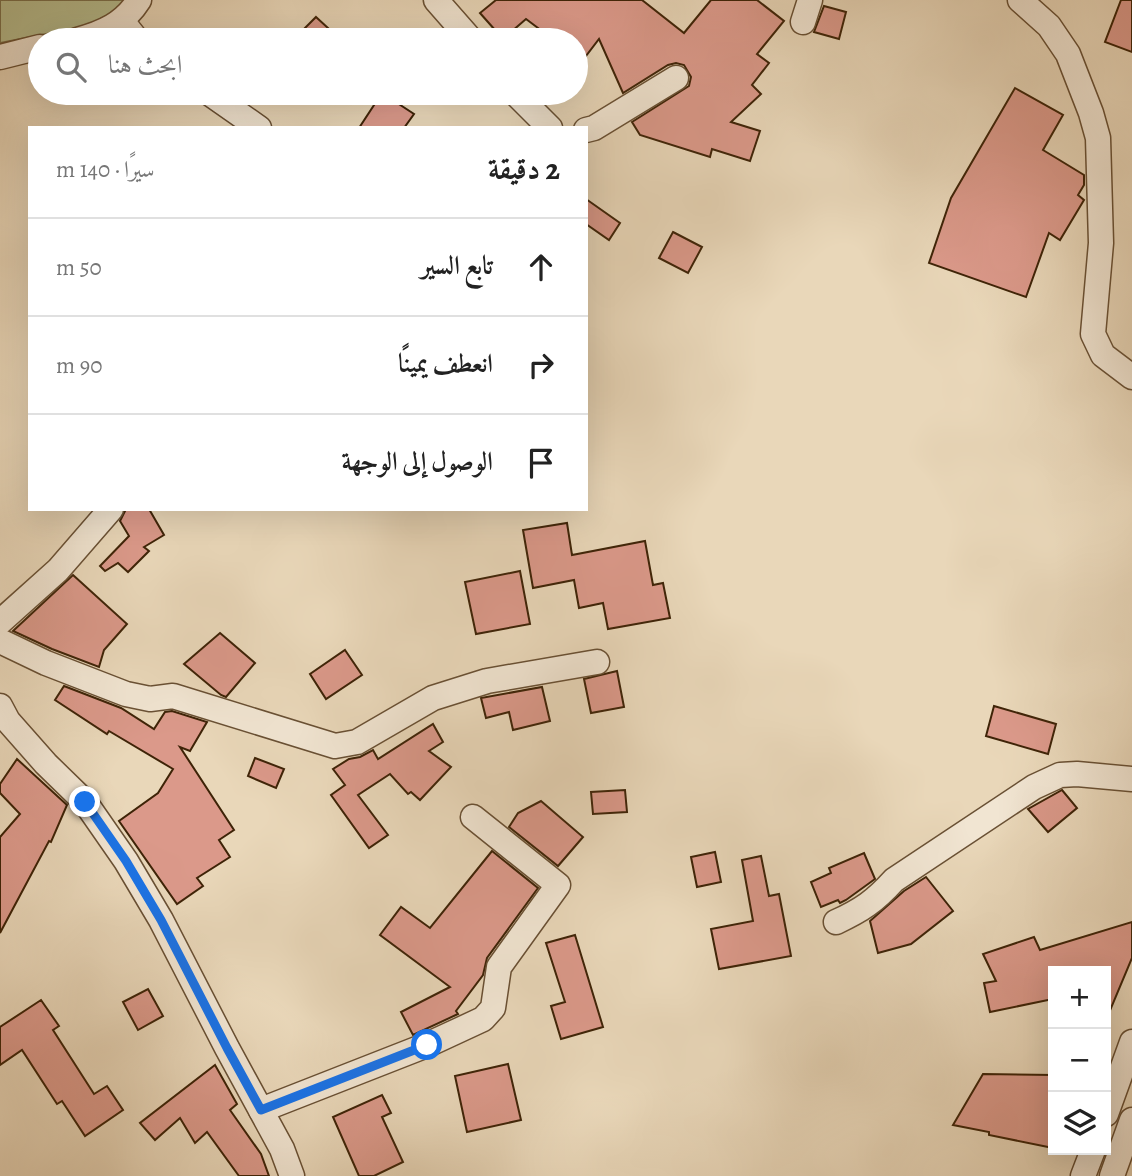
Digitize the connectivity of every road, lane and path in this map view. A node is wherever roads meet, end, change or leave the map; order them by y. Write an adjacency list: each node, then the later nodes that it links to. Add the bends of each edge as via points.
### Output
1 (138, 0): 4 (street)
2 (436, 0): 7 (street)
3 (1020, 0): 16 (street, via 1049,26 1068,54 1091,113 1098,138 1101,243 1093,334 1103,355)
4 (121, 21): 5 (street); 6 (street)
5 (111, 28)
6 (127, 28)
7 (460, 28)
8 (28, 50): 9 (street)
9 (0, 57)
10 (676, 78): 15 (street)
11 (226, 105): 13 (street)
12 (527, 105): 14 (street)
13 (256, 126)
14 (548, 126)
15 (588, 129)
16 (1132, 377)
17 (109, 511): 18 (street, via 58,570)
18 (0, 622)
19 (0, 641): 20 (street, via 125,694 150,699 173,696 335,746 357,741 433,698 486,681)
20 (597, 662)
21 (0, 706): 27 (street, via 46,764 85,802 126,861)
22 (1132, 779): 24 (street, via 1060,775 894,880 864,909)
23 (473, 817): 27 (street, via 558,885 499,967 493,1008 482,1019 427,1045)
24 (836, 922)
25 (1132, 1042): 26 (street)
26 (1111, 1100)
27 (261, 1110): 30 (street)
28 (1132, 1120): 32 (street)
29 (1091, 1155): 31 (street)
30 (292, 1176)
31 (1083, 1176)
32 (1112, 1176)

